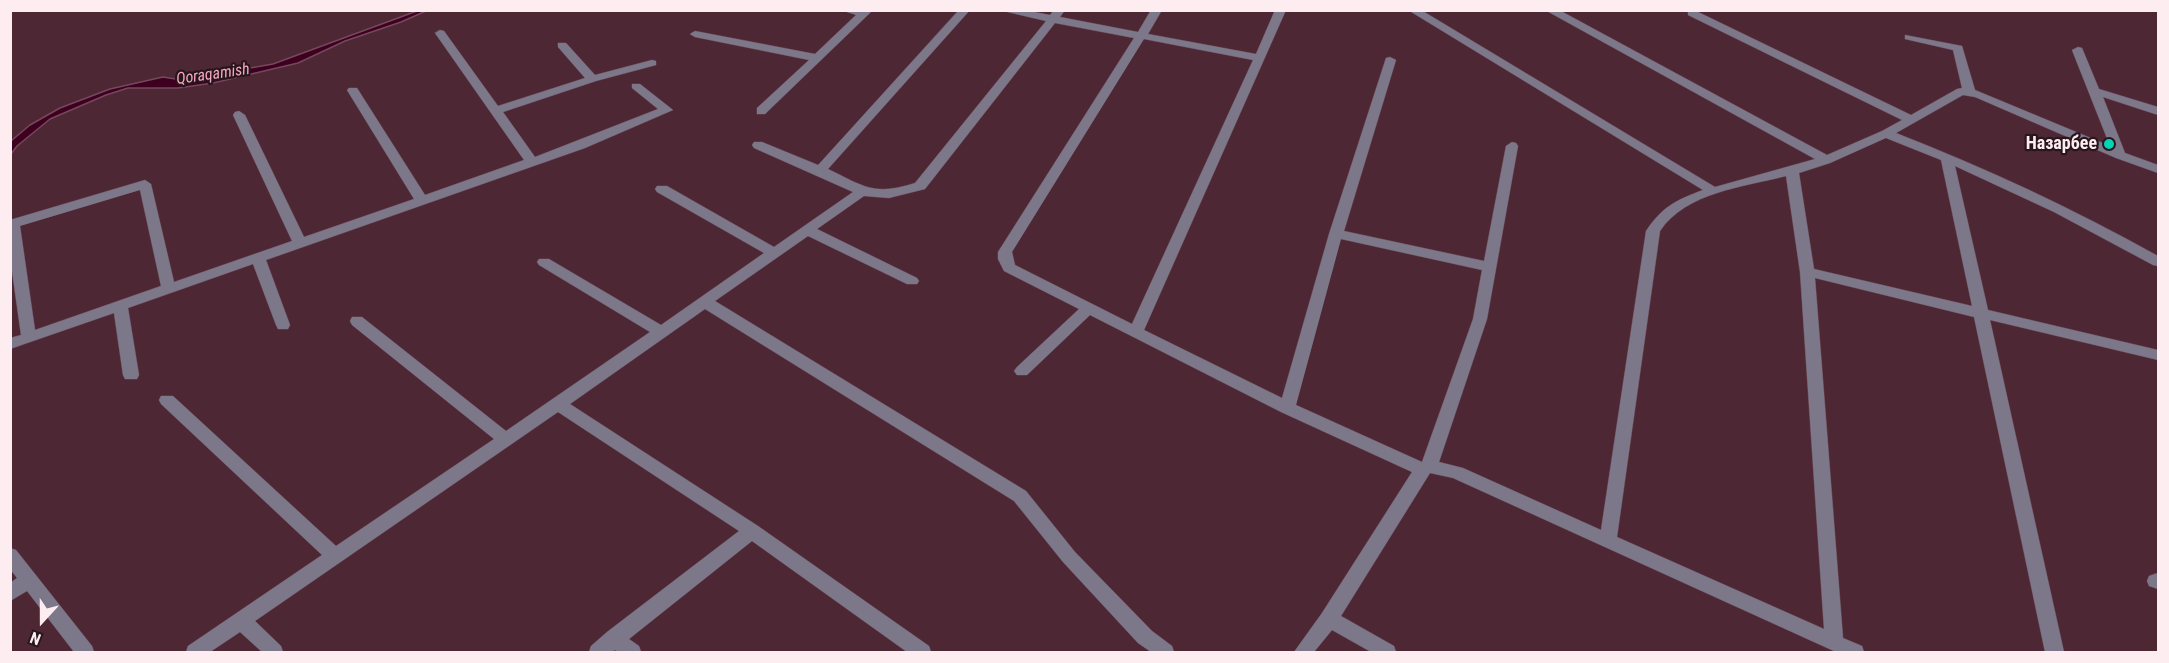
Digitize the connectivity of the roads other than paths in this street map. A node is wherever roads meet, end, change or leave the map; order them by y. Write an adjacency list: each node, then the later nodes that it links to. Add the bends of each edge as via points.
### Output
1 (846, 10): 8 (street)
2 (965, 10): 39 (street)
3 (1004, 10): 10 (street)
4 (1157, 10): 13 (street)
5 (1281, 10): 18 (street)
6 (1413, 10): 42 (street)
7 (1550, 10): 36 (street)
8 (867, 12): 17 (street)
9 (1692, 13): 30 (street)
10 (1057, 15): 13 (street); 43 (street, via 920,186 901,193)
11 (440, 33): 26 (street)
12 (695, 34): 17 (street)
13 (1140, 37): 18 (street); 59 (street, via 1005,252 1010,268)
14 (1909, 37): 24 (street, via 1958,48)
15 (562, 45): 21 (street)
16 (2078, 50): 25 (street)
17 (818, 58): 27 (street)
18 (1261, 58): 64 (street)
19 (1390, 60): 47 (street)
20 (652, 63): 21 (street)
21 (592, 79): 26 (street)
22 (636, 86): 37 (street, via 667,110)
23 (353, 90): 44 (street)
24 (1969, 91): 30 (street, via 1961,91); 34 (street)
25 (2095, 92): 28 (street); 34 (street)
26 (495, 111): 37 (street)
27 (762, 111)
28 (2158, 111)
29 (239, 115): 48 (street)
30 (1912, 120): 31 (street)
31 (1886, 134): 35 (street); 36 (street)
32 (758, 145): 39 (street)
33 (1512, 146): 53 (street)
34 (2120, 155): 38 (street)
35 (1947, 157): 52 (street, via 2104,231); 60 (street)
36 (1826, 160): 40 (street)
37 (532, 162): 44 (street)
38 (2158, 169)
39 (820, 170): 43 (street)
40 (1792, 171): 42 (street); 54 (street)
41 (662, 189): 49 (street)
42 (1713, 191): 76 (street, via 1683,202 1663,216 1653,231)
43 (861, 192): 46 (street)
44 (422, 201): 48 (street)
45 (12, 225): 56 (street, via 145,184); 65 (street)
46 (809, 231): 49 (street); 55 (street)
47 (1336, 234): 53 (street); 72 (street)
48 (300, 243): 50 (street)
49 (773, 252): 57 (street)
50 (258, 258): 56 (street); 62 (street)
51 (544, 262): 63 (street)
52 (2158, 262)
53 (1490, 267): 74 (street, via 1480,319)
54 (1807, 272): 60 (street); 84 (street)
55 (912, 281)
56 (170, 289): 58 (street)
57 (703, 301): 63 (street); 91 (street, via 1020,496 1077,565 1145,637)
58 (120, 306): 65 (street); 69 (street)
59 (1090, 307): 64 (street); 68 (street)
60 (1981, 314): 67 (street); 95 (street)
61 (357, 321): 73 (street)
62 (283, 325)
63 (662, 332): 71 (street)
64 (1136, 332): 72 (street)
65 (29, 338): 66 (street)
66 (10, 344)
67 (2158, 355)
68 (1022, 371)
69 (131, 375)
70 (167, 400): 78 (street)
71 (558, 404): 73 (street); 75 (street)
72 (1287, 408): 74 (street)
73 (505, 439): 78 (street)
74 (1425, 468): 76 (street, via 1457,473); 81 (street)
75 (752, 531): 83 (street); 90 (street)
76 (1608, 540): 84 (street)
77 (10, 555): 79 (street)
78 (336, 556): 82 (street)
79 (29, 580): 80 (street); 85 (street)
80 (10, 592)
81 (1329, 619): 92 (street); 93 (street)
82 (242, 621): 86 (street); 87 (street)
83 (614, 638): 88 (street); 89 (street)
84 (1834, 642): 94 (street)
85 (85, 652)
86 (195, 652)
87 (274, 652)
88 (598, 652)
89 (632, 652)
90 (922, 652)
91 (1165, 652)
92 (1303, 652)
93 (1387, 652)
94 (1855, 652)
95 (2055, 652)

